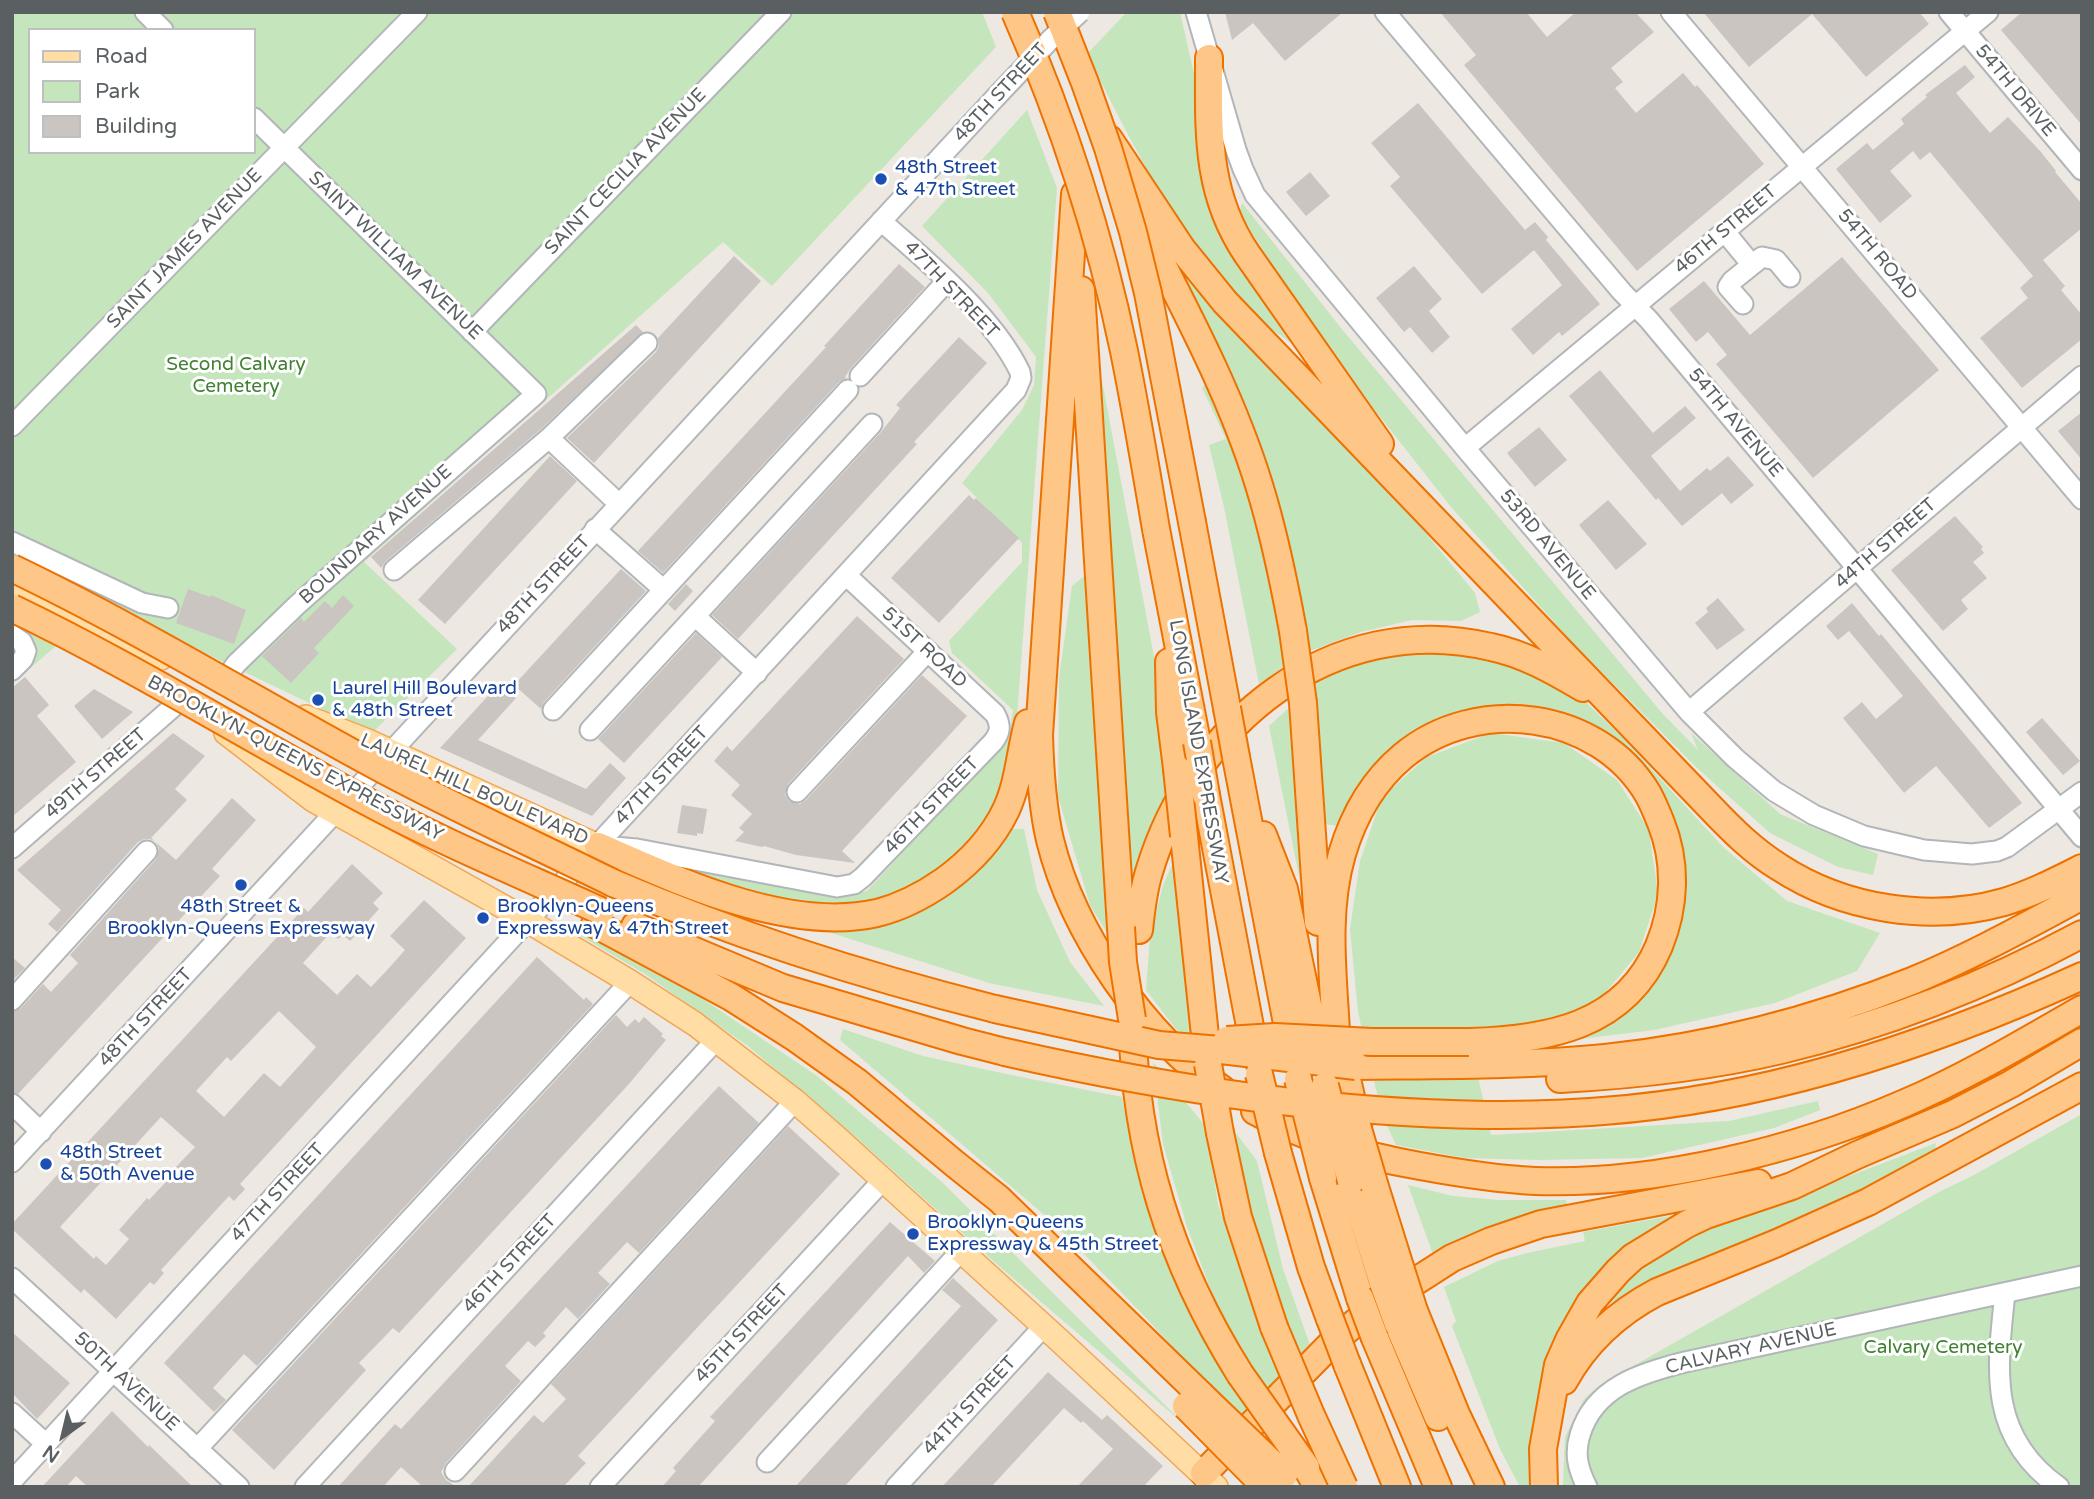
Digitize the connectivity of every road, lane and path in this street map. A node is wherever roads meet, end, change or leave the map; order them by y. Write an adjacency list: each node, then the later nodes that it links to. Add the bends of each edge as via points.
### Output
1 (145, 12): 14 (street)
2 (417, 12): 19 (street, SAINT JAMES AVENUE)
3 (781, 12): 30 (street, SAINT CECILIA AVENUE)
4 (1015, 12): 48 (highway, LONG ISLAND EXPRESSWAY, bridge, via 1092,221 1124,351)
5 (1026, 12): 22 (highway, via 1064,108)
6 (1044, 12): 17 (highway)
7 (1057, 12): 68 (highway, LONG ISLAND EXPRESSWAY, bridge, via 1099,122 1148,293)
8 (1080, 12): 23 (street, 48TH STREET, bridge)
9 (1196, 12): 16 (street, 53RD AVENUE)
10 (1385, 12): 29 (street, 54TH AVENUE)
11 (1671, 12): 20 (street, 54TH ROAD)
12 (1949, 12): 15 (street, 54TH DRIVE)
13 (1988, 12): 15 (street, 46TH STREET)
14 (161, 28)
15 (1965, 32): 20 (street, 46TH STREET); 21 (street, 54TH DRIVE)
16 (1209, 58): 38 (street, 53RD AVENUE, via 1236,150 1255,195); 41 (highway, via 1209,147 1227,221)
17 (1075, 88): 41 (highway, via 1203,276); 87 (highway, bridge, via 1211,365 1259,484 1293,631 1303,703 1322,968)
18 (256, 120): 19 (street, SAINT WILLIAM AVENUE)
19 (285, 148): 30 (street, SAINT WILLIAM AVENUE); 35 (street, SAINT JAMES AVENUE)
20 (1802, 167): 24 (street, 46TH STREET); 36 (street, 54TH ROAD)
21 (2082, 170)
22 (1074, 194): 57 (highway); 81 (highway)
23 (881, 221): 27 (street, 47TH STREET); 40 (street, 48TH STREET)
24 (1725, 232): 25 (street); 29 (street, 46TH STREET)
25 (1752, 265): 26 (street, via 1762,257 1776,260); 28 (street, via 1728,287)
26 (1790, 277)
27 (947, 281): 47 (street, 47TH STREET, via 1006,349 1020,372 1019,384); 50 (street)
28 (1743, 304)
29 (1636, 306): 38 (street, 46TH STREET); 45 (street, 54TH AVENUE)
30 (472, 331): 33 (street, SAINT WILLIAM AVENUE)
31 (647, 343): 37 (street)
32 (2082, 376): 36 (street, 44TH STREET)
33 (536, 394): 60 (street, BOUNDARY AVENUE, via 305,598 236,664)
34 (872, 424): 53 (street)
35 (12, 426)
36 (2022, 427): 39 (street, 54TH ROAD); 45 (street, 44TH STREET)
37 (549, 438): 40 (street); 46 (street)
38 (1465, 449): 64 (street, 53RD AVENUE)
39 (2082, 499)
40 (619, 504): 42 (street, 48TH STREET)
41 (1435, 519): 62 (highway)
42 (595, 529): 50 (street); 67 (street, 48TH STREET)
43 (12, 542): 52 (street, via 142,603)
44 (12, 568): 90 (highway, BROOKLYN-QUEENS EXPRESSWAY, bridge, via 110,617 372,763 613,883 718,925 883,979)
45 (1856, 569): 64 (street, 44TH STREET); 71 (street, 54TH AVENUE)
46 (394, 570)
47 (847, 576): 56 (street, 51ST ROAD); 59 (street, 47TH STREET)
48 (1166, 580): 120 (highway, bridge, via 1170,712 1208,1064 1220,1133 1238,1217 1275,1327); 121 (highway, LONG ISLAND EXPRESSWAY, bridge, via 1278,1153 1311,1267)
49 (12, 590): 54 (main road, LAUREL HILL BOULEVARD)
50 (664, 590): 63 (street)
51 (12, 608): 79 (highway, BROOKLYN-QUEENS EXPRESSWAY, bridge, via 561,907)
52 (168, 608)
53 (695, 616): 59 (street); 66 (street)
54 (71, 619): 60 (main road, LAUREL HILL BOULEVARD); 61 (main road, LAUREL HILL BOULEVARD)
55 (12, 635): 58 (street, via 26,651)
56 (928, 651): 65 (street, 51ST ROAD); 69 (street)
57 (1042, 667): 74 (highway, via 1016,783 993,832 952,875 923,895 892,908 841,917 775,910 677,880); 86 (highway, via 1041,785 1050,840 1070,900 1099,954 1138,1010 1217,1086 1276,1122 1333,1144 1462,1175 1512,1179 1575,1180 1687,1168 1798,1142 1902,1105)
58 (12, 670)
59 (757, 673): 74 (street, 47TH STREET)
60 (222, 684): 67 (main road, LAUREL HILL BOULEVARD)
61 (181, 700): 72 (main road, LAUREL HILL BOULEVARD); 75 (street, 49TH STREET)
62 (1612, 705): 78 (highway, via 1742,839 1777,867 1821,890 1889,908 1961,910); 81 (highway, via 1531,659 1475,643 1394,642 1317,666 1258,703 1197,772 1162,836)
63 (553, 710)
64 (1689, 712): 71 (street, 53RD AVENUE, via 1754,775 1794,804 1837,827 1894,845 1951,853 1997,851)
65 (999, 722): 77 (street, 46TH STREET, via 1000,731 993,742)
66 (590, 730)
67 (390, 752): 72 (street, 48TH STREET); 74 (main road, LAUREL HILL BOULEVARD)
68 (1237, 764): 99 (highway, bridge, via 1284,889 1325,1086); 122 (highway, LONG ISLAND EXPRESSWAY, bridge, via 1286,1028 1323,1178 1360,1298)
69 (797, 792)
70 (2082, 792): 71 (street, 53RD AVENUE)
71 (2059, 808): 73 (street, 54TH AVENUE)
72 (335, 812): 80 (main road, BROOKLYN-QUEENS EXPRESSWAY); 95 (street, 48TH STREET)
73 (2082, 836)
74 (598, 846): 77 (street, LAUREL HILL BOULEVARD, via 637,849 837,887); 80 (street, 47TH STREET)
75 (12, 848)
76 (147, 851): 85 (street)
77 (854, 884)
78 (2076, 885): 91 (highway, BROOKLYN-QUEENS EXPRESSWAY, via 1980,950 1831,1010 1687,1046 1619,1056)
79 (598, 917): 83 (highway, bridge, via 783,988 1005,1052 1278,1100 1416,1113 1603,1111 1749,1090 1914,1044); 114 (highway, bridge, via 794,1037 891,1109 999,1199 1194,1400)
80 (527, 921): 84 (main road, BROOKLYN-QUEENS EXPRESSWAY); 106 (street, 47TH STREET)
81 (1130, 929): 114 (highway, bridge, via 1123,962 1137,1104 1162,1209 1196,1296 1240,1374)
82 (2082, 934): 91 (highway, BROOKLYN-QUEENS EXPRESSWAY, via 1938,1000 1780,1051 1704,1065 1541,1080)
83 (2082, 976)
84 (630, 982): 88 (main road, BROOKLYN-QUEENS EXPRESSWAY); 110 (street)
85 (12, 1000)
86 (2082, 1009)
87 (1336, 1032): 91 (highway, via 1333,896 1345,846 1365,802 1403,757 1436,735 1493,719 1532,719 1584,736 1603,748 1648,793 1669,850 1672,890 1667,924 1655,956 1640,978 1597,1017 1565,1030 1505,1041); 99 (highway, bridge, via 1358,1129)
88 (716, 1040): 93 (main road, BROOKLYN-QUEENS EXPRESSWAY); 117 (street, 46TH STREET)
89 (2082, 1042): 96 (highway, via 1963,1109)
90 (1159, 1045): 91 (highway, BROOKLYN-QUEENS EXPRESSWAY, bridge, via 1356,1066); 91 (highway, bridge, via 1275,1037 1373,1042)
91 (1474, 1062)
92 (2082, 1086): 107 (highway, via 1868,1202 1640,1301 1594,1339)
93 (794, 1101): 98 (main road, BROOKLYN-QUEENS EXPRESSWAY); 112 (street)
94 (12, 1104): 95 (street)
95 (41, 1132): 97 (street, 48TH STREET)
96 (1857, 1155): 107 (highway, via 1792,1186 1706,1215 1633,1257 1602,1288 1579,1321 1558,1365); 115 (highway, via 1746,1186 1541,1224 1471,1249 1356,1322)
97 (12, 1162)
98 (883, 1180): 100 (main road, BROOKLYN-QUEENS EXPRESSWAY); 118 (street, 45TH STREET)
99 (1363, 1184): 104 (highway, bridge)
100 (960, 1252): 105 (main road, BROOKLYN-QUEENS EXPRESSWAY); 111 (street)
101 (2082, 1276): 103 (street, CALVARY AVENUE)
102 (12, 1278): 106 (street, 50TH AVENUE)
103 (2006, 1293): 126 (street, CALVARY AVENUE, via 1668,1366 1633,1379 1611,1390 1594,1406 1582,1427 1576,1453); 127 (street, via 1998,1376 2006,1419 2027,1455)
104 (1406, 1317): 123 (highway, via 1435,1412); 124 (highway)
105 (1044, 1326): 115 (main road, BROOKLYN-QUEENS EXPRESSWAY); 119 (street, 44TH STREET)
106 (114, 1371): 109 (street, 47TH STREET); 110 (street, 50TH AVENUE)
107 (1549, 1407): 125 (highway)
108 (12, 1413): 109 (street)
109 (46, 1444): 113 (street, 47TH STREET)
110 (197, 1448): 116 (street, 50TH AVENUE)
111 (767, 1462)
112 (455, 1471)
113 (12, 1481)
114 (1289, 1481)
115 (1204, 1482)
116 (239, 1487)
117 (305, 1487)
118 (600, 1487)
119 (896, 1487)
120 (1344, 1487)
121 (1397, 1487)
122 (1438, 1487)
123 (1474, 1487)
124 (1491, 1487)
125 (1544, 1487)
126 (1587, 1487)
127 (2059, 1487)

